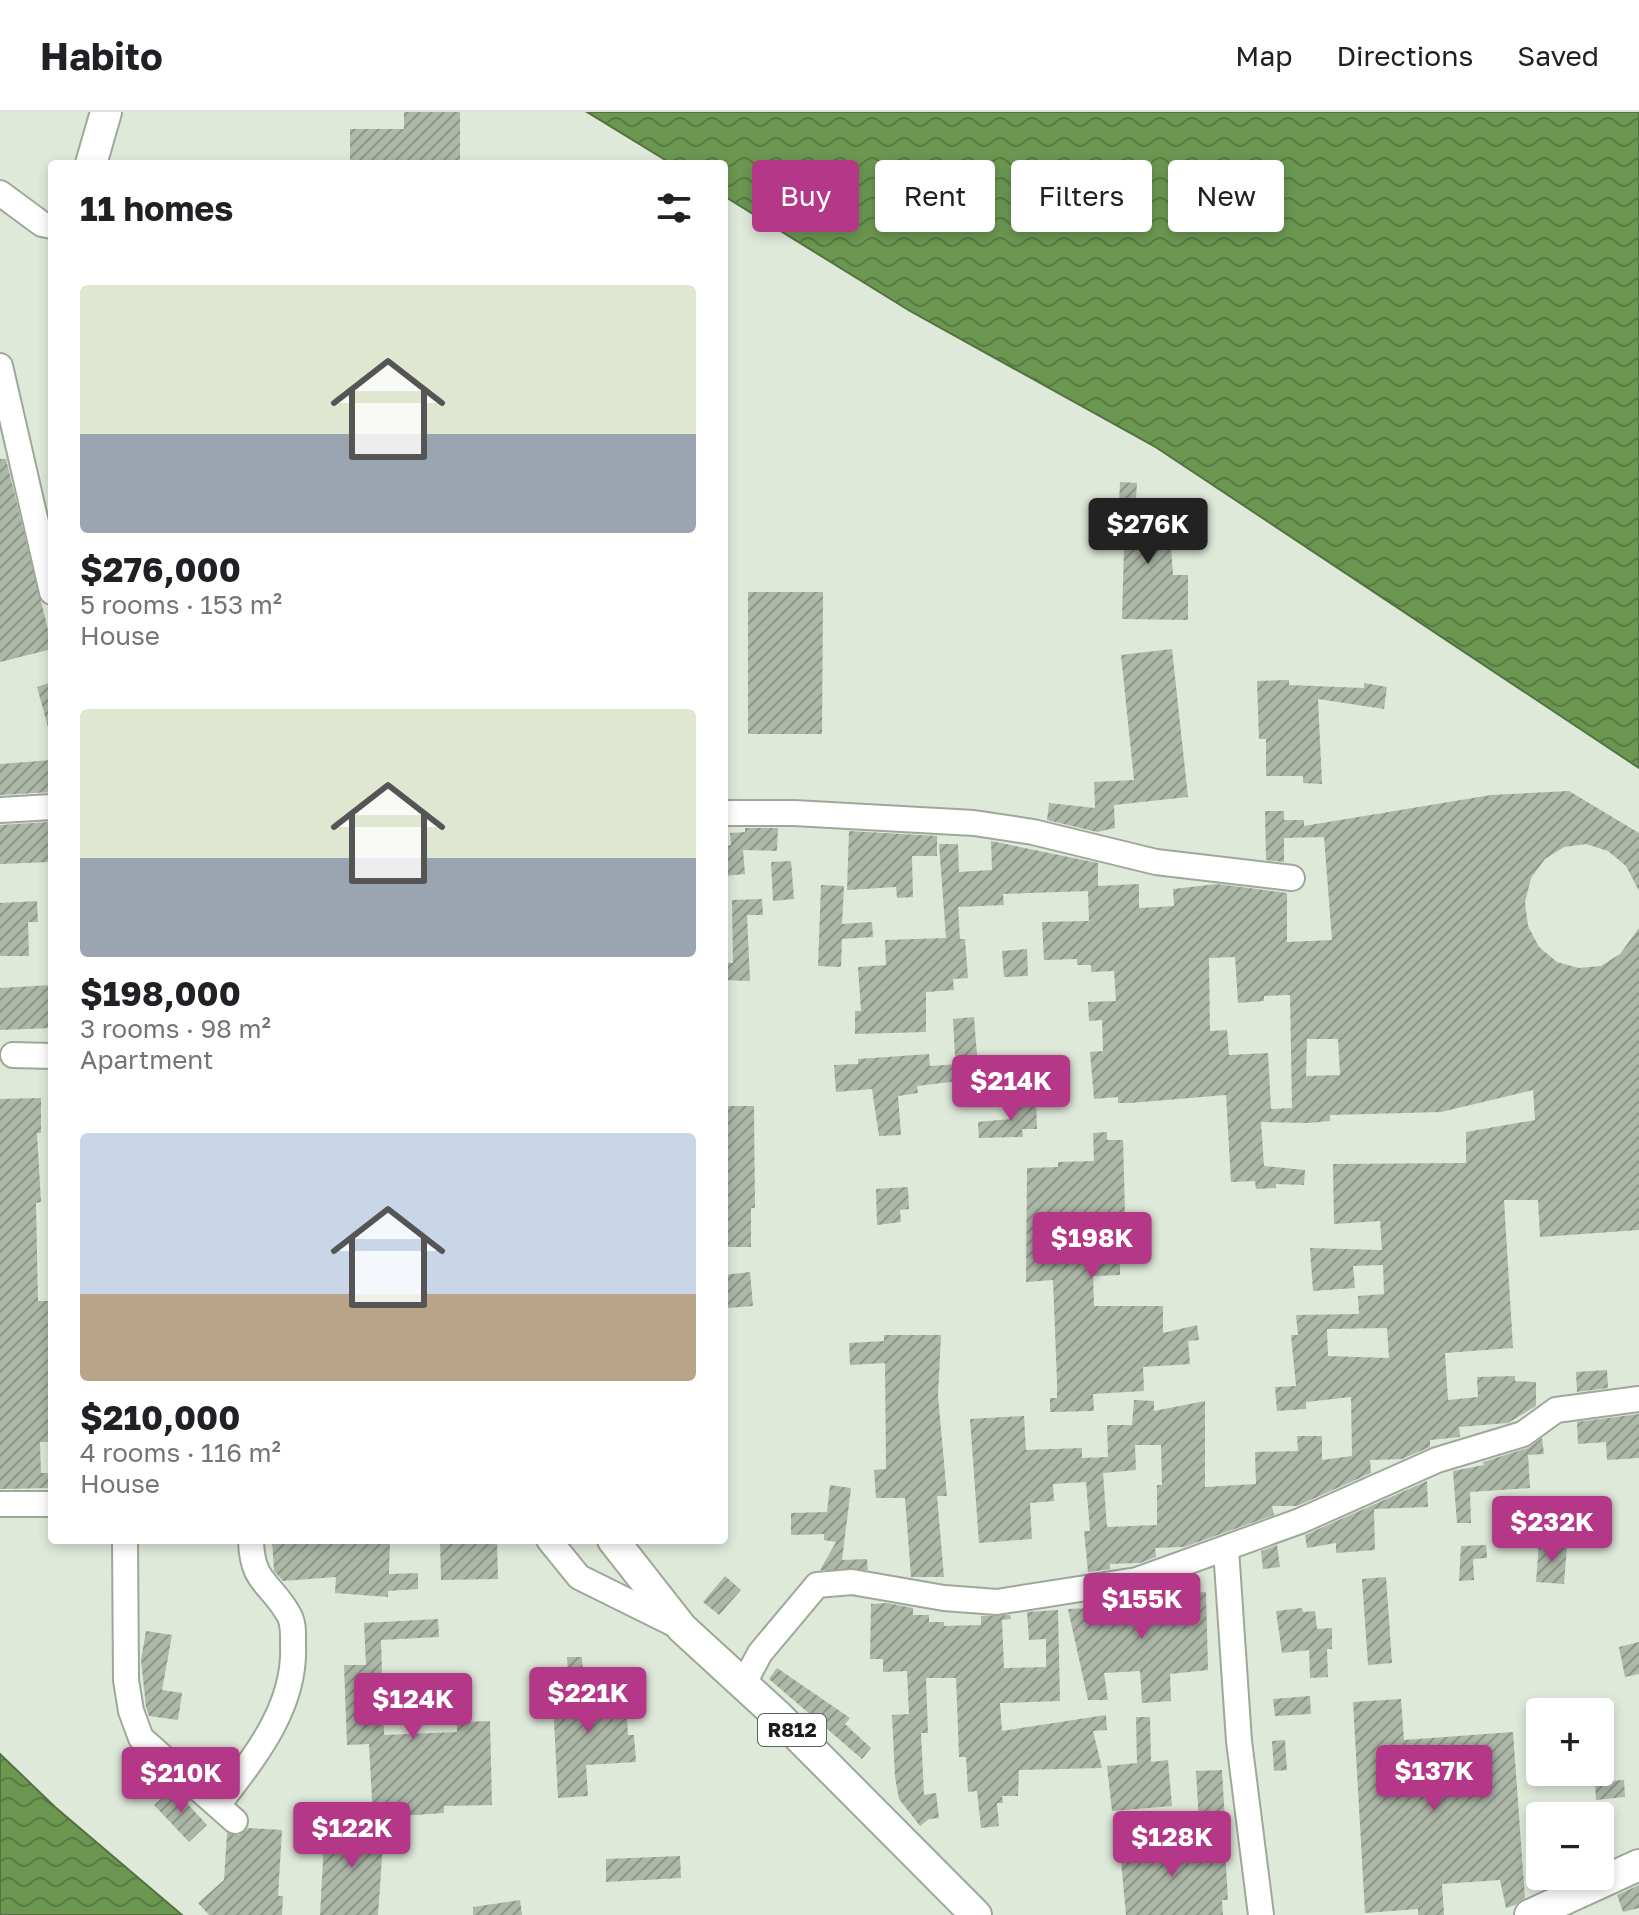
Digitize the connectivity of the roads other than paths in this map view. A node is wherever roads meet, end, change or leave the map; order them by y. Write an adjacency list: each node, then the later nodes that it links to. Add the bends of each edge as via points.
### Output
1 (106, 112): 2 (main road)
2 (92, 160)
3 (0, 193): 4 (street)
4 (48, 225)
5 (0, 366): 6 (street)
6 (48, 575)
7 (48, 807): 8 (street)
8 (0, 810)
9 (728, 813): 10 (street, via 974,823 1156,862)
10 (1292, 878)
11 (13, 1055): 12 (street)
12 (48, 1056)
13 (1639, 1399): 19 (street, via 1556,1410 1523,1434 1437,1460)
14 (0, 1504): 15 (street)
15 (48, 1504)
16 (125, 1544): 17 (street, via 126,1680 141,1738 226,1813 277,1720 294,1653 290,1617 252,1565)
17 (251, 1544)
18 (552, 1544): 21 (street, via 579,1577)
19 (1226, 1549): 22 (street, via 1137,1580 997,1602 852,1582 817,1585 760,1653); 25 (street, via 1239,1741)
20 (633, 1552): 21 (main road, R812)
21 (682, 1628): 22 (main road, R812)
22 (744, 1683): 24 (main road, R812)
23 (1639, 1865): 26 (main road)
24 (976, 1915)
25 (1261, 1915)
26 (1530, 1915)

